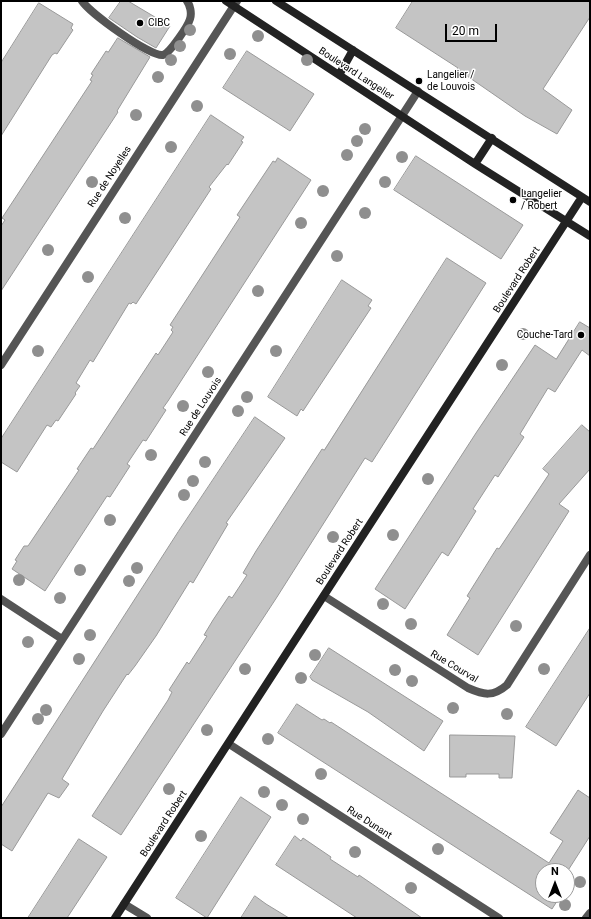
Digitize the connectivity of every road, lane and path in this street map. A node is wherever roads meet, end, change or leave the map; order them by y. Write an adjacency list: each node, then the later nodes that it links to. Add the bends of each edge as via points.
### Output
1 (82, 1): 2 (street, via 103,21 151,53 162,55 170,52 190,18 190,5)
2 (187, 1)
3 (226, 1): 5 (main road, Boulevard Langelier)
4 (276, 1): 6 (main road, Boulevard Langelier)
5 (235, 3): 7 (main road, Boulevard Langelier); 16 (street, Rue de Noyelles)
6 (353, 50): 7 (main road); 8 (main road, Boulevard Langelier)
7 (338, 75): 9 (main road, Boulevard Langelier)
8 (418, 91): 9 (street, Rue de Louvois); 10 (main road, Boulevard Langelier)
9 (401, 115): 11 (main road, Boulevard Langelier); 20 (street, Rue de Louvois)
10 (492, 138): 11 (main road); 12 (main road, Boulevard Langelier)
11 (475, 164): 14 (main road, Boulevard Langelier)
12 (582, 197): 13 (main road, Boulevard Langelier); 14 (main road, Boulevard Robert)
13 (590, 202)
14 (566, 222): 15 (main road, Boulevard Langelier); 18 (main road, Boulevard Robert)
15 (590, 236)
16 (1, 365)
17 (590, 555): 18 (street, Rue Courval, via 507,685 498,692 488,694 468,688)
18 (324, 596): 22 (main road, Boulevard Robert)
19 (1, 599): 20 (street)
20 (62, 639): 21 (street, Rue de Louvois)
21 (1, 734)
22 (229, 744): 23 (main road, Boulevard Robert); 27 (street, Rue Dunant)
23 (124, 904): 25 (main road, Boulevard Robert); 26 (street)
24 (590, 912): 28 (street)
25 (115, 918)
26 (146, 918)
27 (498, 918)
28 (586, 918)

